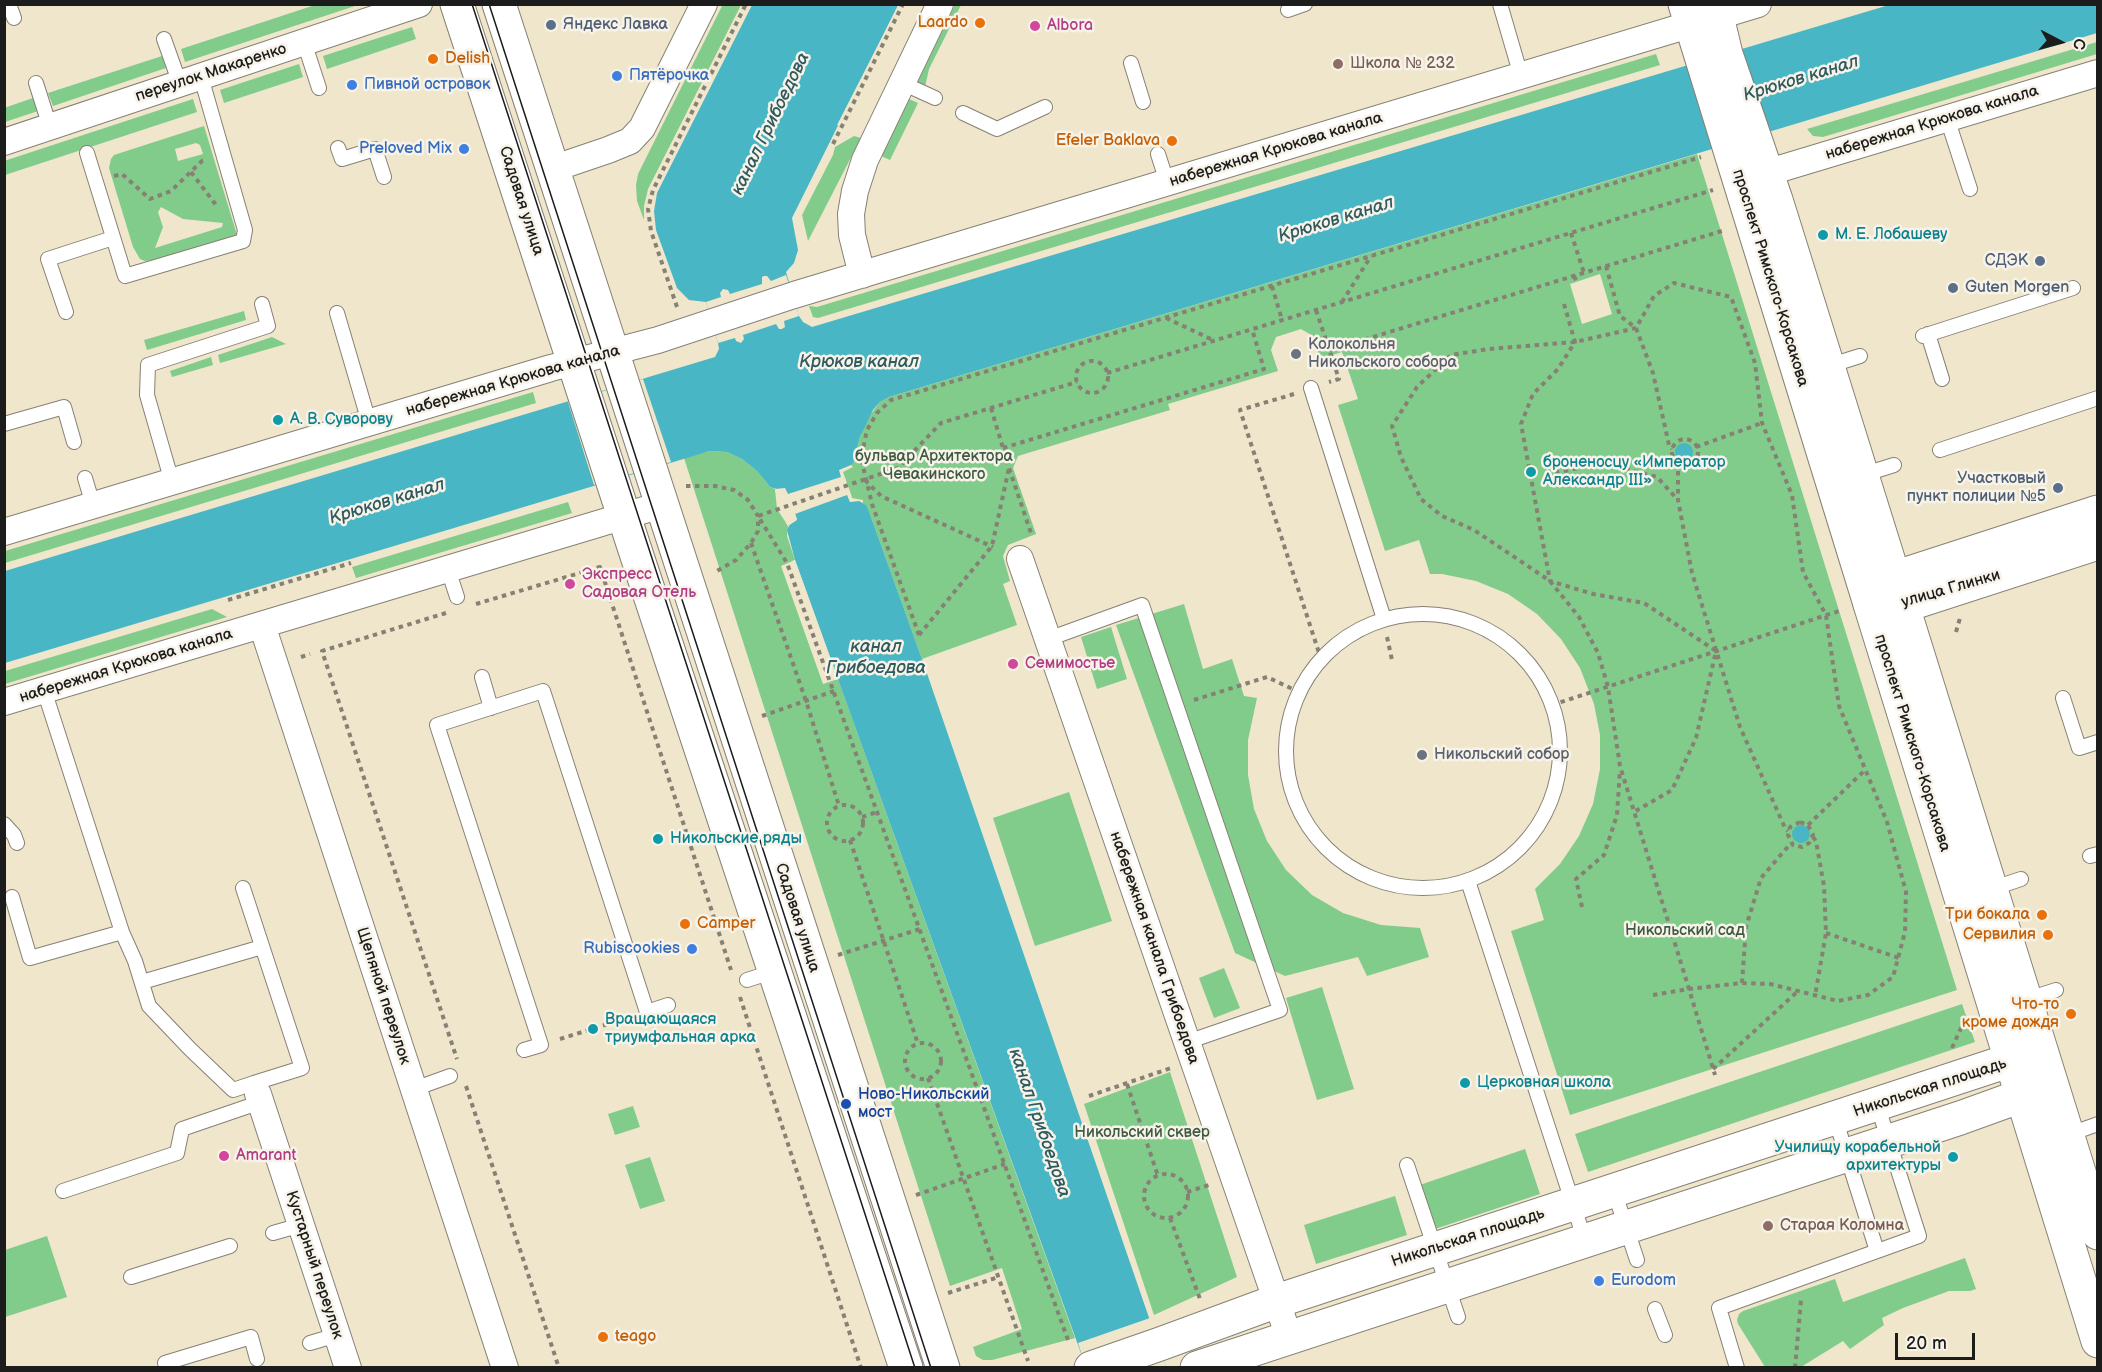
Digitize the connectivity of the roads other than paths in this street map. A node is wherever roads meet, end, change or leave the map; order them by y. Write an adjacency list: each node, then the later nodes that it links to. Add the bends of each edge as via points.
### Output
1 (419, 4): 12 (street, переулок Макаренко)
2 (458, 4): 44 (main road, Садовая улица)
3 (499, 4): 31 (main road)
4 (704, 4): 31 (street, via 642,128 630,141)
5 (940, 4): 18 (street)
6 (1305, 4): 9 (lane)
7 (1500, 4): 15 (lane)
8 (1758, 4): 10 (street, набережная Крюкова канала)
9 (1288, 10)
10 (1702, 13): 15 (street, набережная Крюкова канала); 27 (main road)
11 (164, 39): 16 (lane)
12 (304, 42): 16 (street, переулок Макаренко); 19 (lane)
13 (1131, 63): 21 (lane)
14 (2097, 73): 24 (street, набережная Крюкова канала)
15 (1521, 76): 34 (street, набережная Крюкова канала)
16 (190, 80): 25 (street, переулок Макаренко); 36 (lane, via 245,230 245,247 125,276)
17 (36, 83): 25 (lane)
18 (902, 83): 20 (lane); 37 (street, via 865,160 855,191 852,235)
19 (319, 88)
20 (935, 98)
21 (1143, 102)
22 (1045, 107): 23 (lane, via 997,129)
23 (963, 112)
24 (1947, 118): 32 (street, набережная Крюкова канала); 35 (lane)
25 (50, 127): 26 (street, переулок Макаренко)
26 (4, 142)
27 (1729, 145): 32 (main road, проспект Римского-Корсакова); 67 (main road, проспект Римского-Корсакова)
28 (338, 148): 33 (lane, via 342,159 375,149)
29 (87, 153): 36 (lane)
30 (1158, 154): 34 (lane)
31 (552, 169): 42 (main road)
32 (1766, 173): 45 (main road, проспект Римского-Корсакова)
33 (384, 177)
34 (1167, 182): 37 (street, набережная Крюкова канала)
35 (1970, 189)
36 (113, 238): 40 (lane, via 48,259)
37 (862, 275): 42 (street, набережная Крюкова канала)
38 (2073, 288): 46 (lane, via 1925,335)
39 (262, 304): 56 (lane, via 268,326 148,365 147,395)
40 (66, 312)
41 (337, 313): 49 (lane)
42 (611, 352): 44 (street, набережная Крюкова канала); 57 (main road, Садовая улица, via 649,469)
43 (1860, 356): 45 (lane)
44 (574, 362): 49 (street, набережная Крюкова канала); 60 (main road, Садовая улица)
45 (1828, 366): 54 (main road, проспект Римского-Корсакова)
46 (1942, 379)
47 (1311, 388): 68 (lane)
48 (2097, 398): 52 (lane)
49 (369, 422): 56 (street, набережная Крюкова канала)
50 (4, 424): 51 (lane, via 64,407)
51 (74, 442)
52 (1940, 450)
53 (1894, 465): 54 (lane)
54 (1862, 475): 65 (main road, проспект Римского-Корсакова)
55 (85, 478): 58 (lane)
56 (172, 482): 58 (street, набережная Крюкова канала)
57 (670, 496): 60 (street, набережная Крюкова канала); 135 (main road, Садовая улица)
58 (93, 505): 61 (street, набережная Крюкова канала)
59 (2097, 512): 65 (main road, улица Глинки)
60 (624, 516): 64 (street, набережная Крюкова канала); 134 (main road, via 761,975)
61 (4, 532)
62 (2097, 543): 65 (main road, улица Глинки)
63 (1020, 559): 70 (street, набережная канала Грибоедова)
64 (448, 569): 66 (lane); 69 (street, набережная Крюкова канала)
65 (1898, 592): 67 (main road, улица Глинки); 82 (main road, проспект Римского-Корсакова)
66 (457, 597)
67 (1869, 604): 92 (main road, проспект Римского-Корсакова)
68 (1384, 619): 80 (lane, via 1437,614 1464,619 1489,630 1530,664 1552,705 1560,738 1560,765 1544,817 1510,858); 80 (lane, via 1336,644 1299,692 1286,735 1291,790 1316,838 1358,872 1408,888 1436,888)
69 (262, 625): 72 (street, набережная Крюкова канала); 95 (street, Щепяной переулок)
70 (1047, 639): 90 (street, набережная канала Грибоедова); 90 (lane, via 1142,605 1280,1010)
71 (482, 677): 75 (lane)
72 (44, 690): 74 (street, набережная Крюкова канала); 84 (lane)
73 (2063, 698): 76 (lane, via 2079,748)
74 (4, 702)
75 (492, 708): 89 (lane, via 543,691 647,1012); 91 (lane, via 437,725 541,1045)
76 (2097, 742)
77 (4, 824): 78 (lane)
78 (17, 843)
79 (2021, 879): 82 (lane)
80 (1468, 880): 107 (lane)
81 (243, 888): 85 (lane)
82 (1991, 890): 88 (main road, проспект Римского-Корсакова)
83 (12, 897): 84 (lane, via 30,958)
84 (122, 932): 86 (lane)
85 (262, 947): 86 (lane); 96 (lane, via 302,1068)
86 (142, 982): 96 (lane, via 149,1006 190,1049 233,1090)
87 (2056, 990): 88 (lane)
88 (2025, 1000): 93 (main road, проспект Римского-Корсакова)
89 (668, 1005)
90 (1187, 1042): 119 (street, набережная канала Грибоедова)
91 (524, 1050)
92 (2011, 1060): 93 (main road, Никольская площадь); 97 (main road, проспект Римского-Корсакова); 98 (main road, Никольская площадь)
93 (2048, 1075): 97 (main road); 101 (main road, проспект Римского-Корсакова)
94 (450, 1076): 95 (lane)
95 (414, 1089): 133 (street, Щепяной переулок)
96 (258, 1093): 105 (lane, via 182,1129 177,1152); 108 (street, Кустарный переулок)
97 (2021, 1096): 102 (main road); 126 (main road, проспект Римского-Корсакова)
98 (1877, 1104): 99 (main road, Никольская площадь); 102 (lane)
99 (1834, 1118): 103 (lane); 106 (main road, Никольская площадь)
100 (2097, 1124): 101 (lane)
101 (2067, 1136): 111 (main road, проспект Римского-Корсакова)
102 (1890, 1141): 103 (main road); 115 (lane, via 1919,1236)
103 (1846, 1155): 109 (main road); 115 (lane)
104 (1407, 1166): 114 (lane)
105 (63, 1191)
106 (1614, 1191): 107 (main road, Никольская площадь); 109 (lane)
107 (1573, 1204): 112 (lane); 114 (main road, Никольская площадь)
108 (301, 1225): 110 (lane); 123 (street, Кустарный переулок)
109 (1626, 1227): 112 (main road); 116 (lane)
110 (273, 1233)
111 (2097, 1233)
112 (1585, 1241): 118 (main road)
113 (230, 1246): 117 (lane)
114 (1436, 1249): 118 (lane); 119 (main road, Никольская площадь)
115 (1877, 1251): 138 (lane, via 1719,1308)
116 (1637, 1260)
117 (131, 1277)
118 (1447, 1286): 121 (lane); 125 (main road)
119 (1277, 1301): 122 (main road, Никольская площадь); 125 (street, набережная канала Грибоедова)
120 (1655, 1309): 124 (lane)
121 (1458, 1317)
122 (1219, 1322): 129 (street); 136 (main road, Никольская площадь)
123 (337, 1335): 127 (lane); 132 (street, Кустарный переулок)
124 (1665, 1335)
125 (1289, 1337): 129 (main road)
126 (2097, 1341)
127 (310, 1343)
128 (271, 1355): 131 (lane)
129 (1233, 1362): 137 (main road)
130 (165, 1363): 131 (lane, via 250,1337)
131 (258, 1363)
132 (348, 1368)
133 (505, 1368)
134 (906, 1368)
135 (943, 1368)
136 (1091, 1368)
137 (1197, 1368)
138 (1737, 1368)

